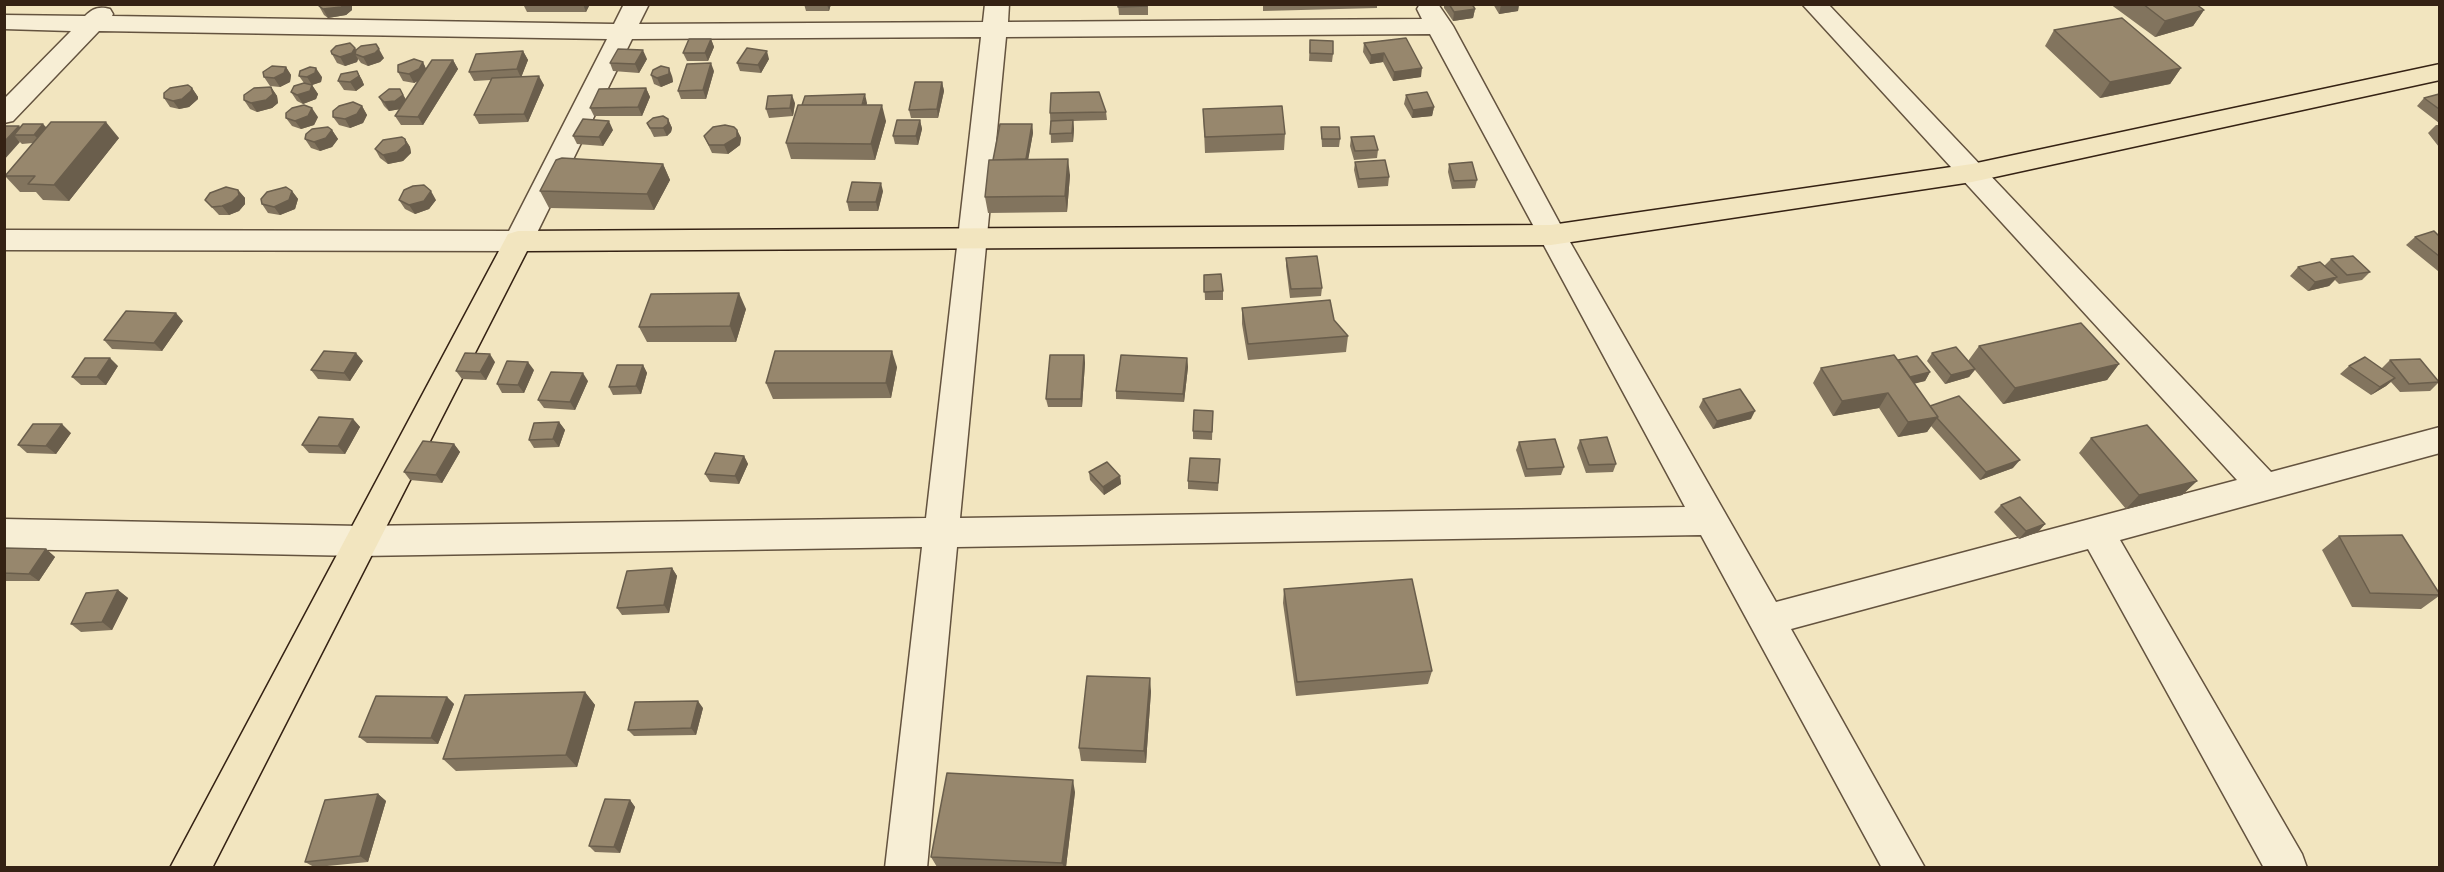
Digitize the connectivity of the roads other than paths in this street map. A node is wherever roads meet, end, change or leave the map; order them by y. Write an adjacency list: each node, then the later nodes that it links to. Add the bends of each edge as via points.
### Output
1 (110, 4): 7 (street)
2 (637, 4): 8 (street)
3 (1814, 4): 11 (street)
4 (1433, 15): 5 (street); 12 (street)
5 (996, 17): 8 (street); 13 (street)
6 (4, 22): 7 (street)
7 (92, 24): 8 (street); 10 (street)
8 (623, 32): 15 (street)
9 (2439, 72): 11 (main road)
10 (4, 115)
11 (1972, 173): 12 (main road); 17 (street)
12 (1551, 235): 13 (main road); 18 (street)
13 (972, 238): 15 (main road); 19 (street)
14 (4, 240): 15 (street)
15 (518, 241): 22 (main road)
16 (2439, 440): 17 (street)
17 (2264, 487): 20 (street)
18 (1712, 521): 19 (street); 23 (street)
19 (941, 532): 22 (street); 25 (street)
20 (2097, 532): 23 (street); 27 (street)
21 (4, 534): 22 (street)
22 (360, 542): 24 (main road)
23 (1767, 620): 26 (street)
24 (190, 867)
25 (906, 867)
26 (1905, 867)
27 (2287, 867)

